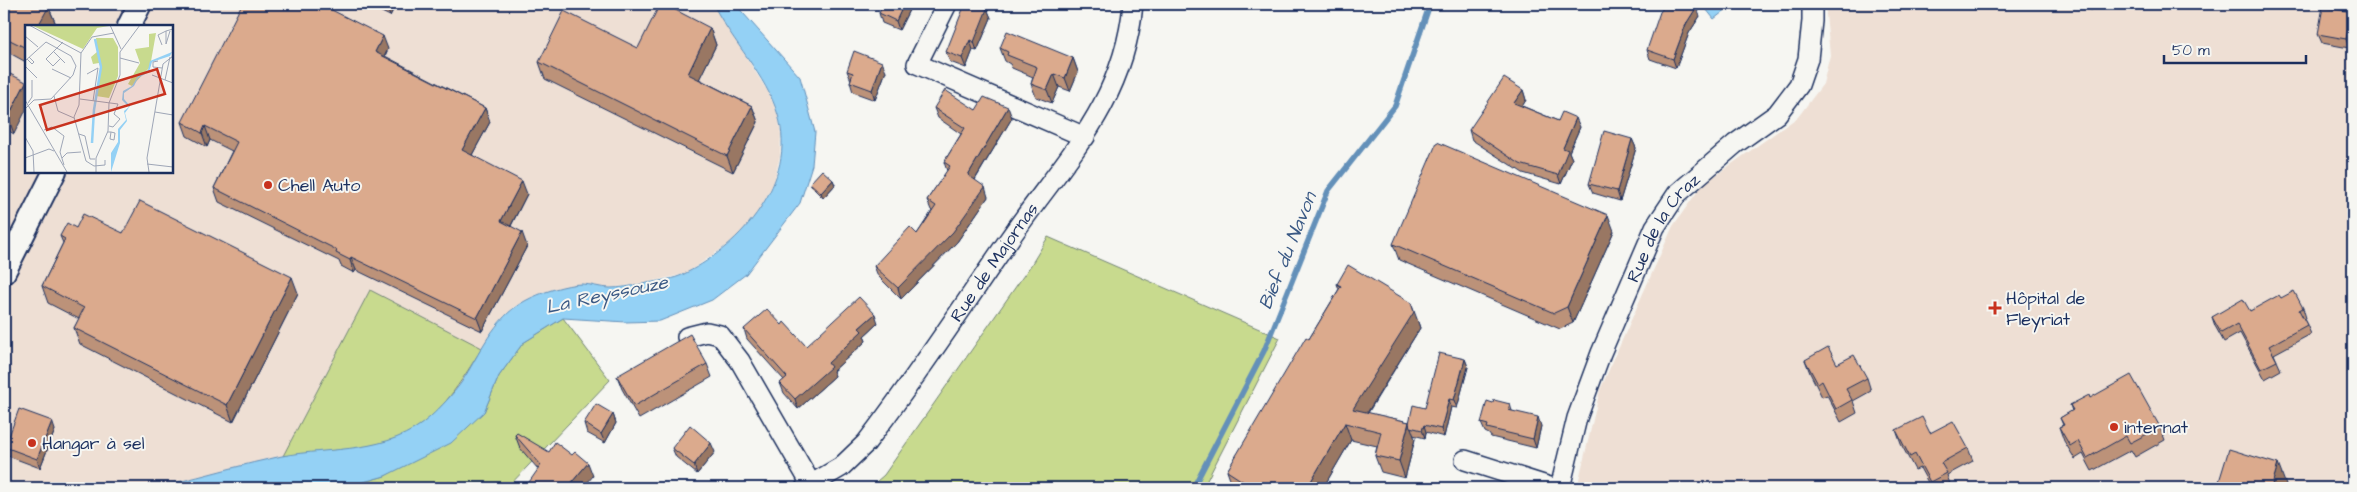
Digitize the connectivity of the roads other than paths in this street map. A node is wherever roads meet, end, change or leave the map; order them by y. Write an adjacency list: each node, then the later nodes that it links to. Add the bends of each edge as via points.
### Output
1 (140, 4): 5 (street)
2 (947, 4): 6 (street, via 917,64)
3 (1133, 4): 6 (street, Rue de Majornas, via 1126,46 1109,96)
4 (1812, 4): 13 (street, Rue de la Craz, via 1808,59 1799,85 1777,114 1734,144 1677,194 1655,226 1600,353 1577,418)
5 (130, 25)
6 (1085, 137): 11 (street, Rue de Majornas, via 1032,206 866,443 841,467)
7 (54, 172): 8 (street)
8 (4, 272)
9 (687, 337): 11 (street, via 707,332 720,335 740,361)
10 (1465, 460): 12 (street)
11 (808, 486)
12 (1553, 488)
13 (1560, 488)

